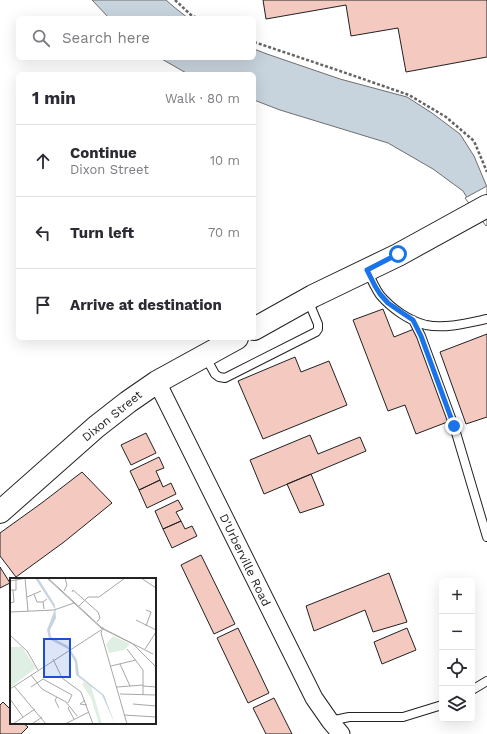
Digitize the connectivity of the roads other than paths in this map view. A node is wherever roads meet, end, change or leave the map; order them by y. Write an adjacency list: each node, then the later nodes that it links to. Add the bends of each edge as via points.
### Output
1 (487, 206): 2 (street)
2 (367, 270): 3 (street); 5 (lane, via 388,303)
3 (308, 300): 6 (street); 8 (lane, via 318,324 316,332 225,378 215,374)
4 (487, 319): 5 (lane, via 438,326)
5 (413, 320): 11 (lane, via 454,426)
6 (256, 328)
7 (233, 340): 8 (street, Dixon Street)
8 (205, 355): 9 (street, Dixon Street)
9 (157, 382): 10 (street, Dixon Street, via 96,427); 15 (street, D'Urberville Road, via 314,698)
10 (0, 512)
11 (487, 537)
12 (487, 681): 13 (lane)
13 (475, 688)
14 (439, 706): 15 (lane, via 403,717 349,717)
15 (330, 721): 16 (street, D'Urberville Road)
16 (341, 734)

